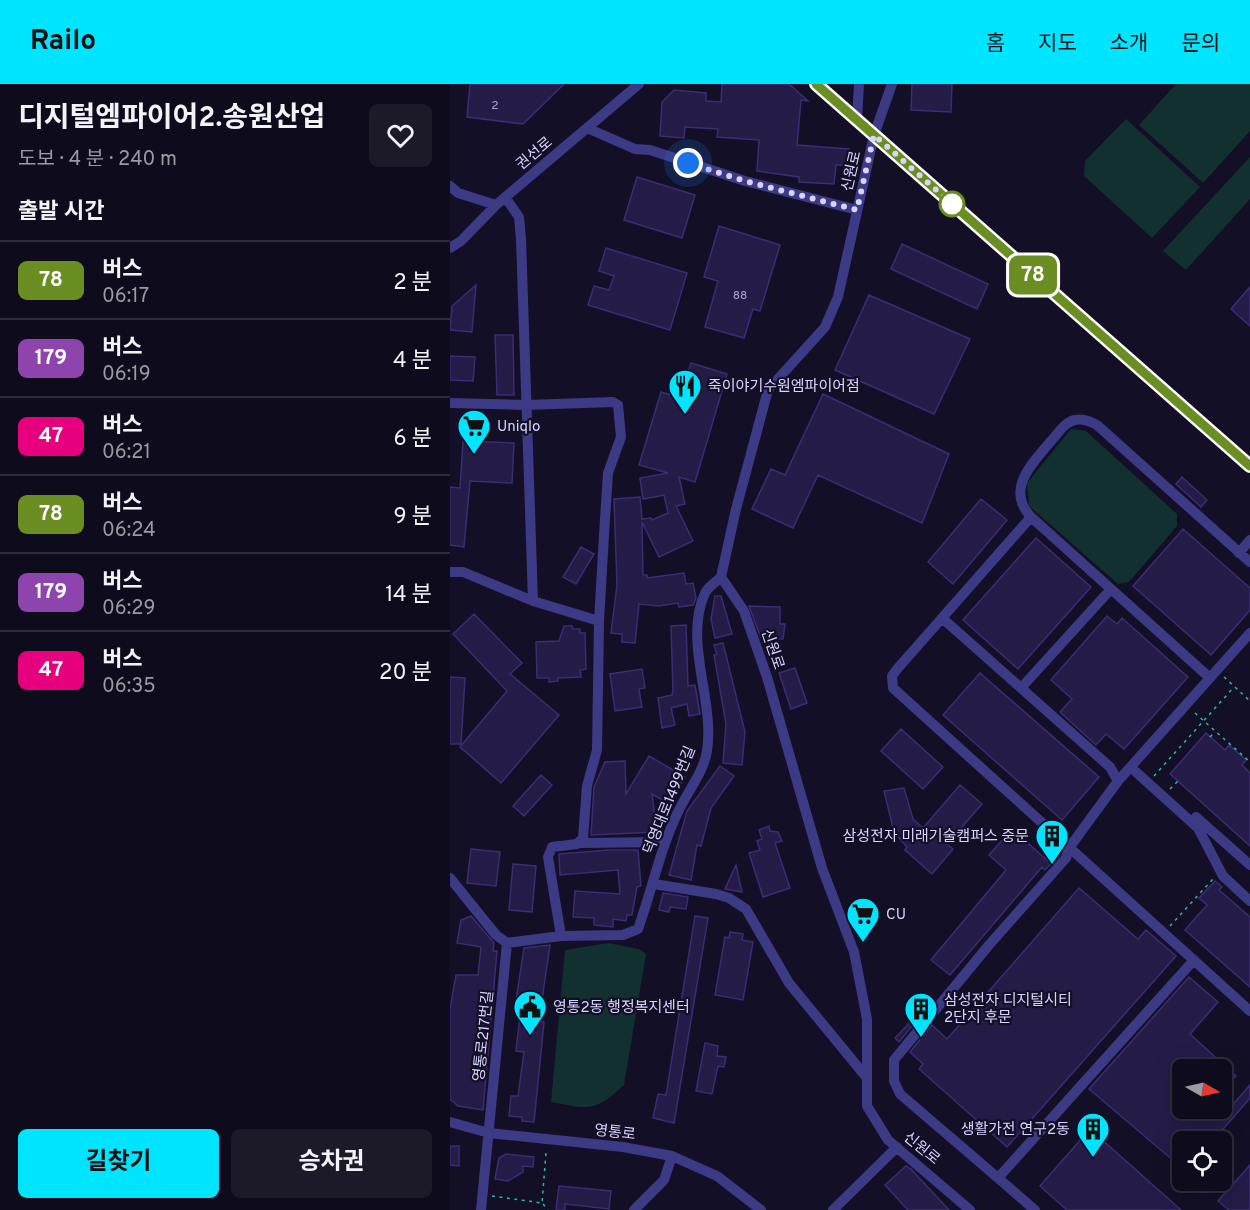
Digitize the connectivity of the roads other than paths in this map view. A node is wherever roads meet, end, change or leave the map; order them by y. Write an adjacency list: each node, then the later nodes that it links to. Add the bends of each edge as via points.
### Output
1 (639, 84): 6 (street, 권선로)
2 (816, 84): 5 (street)
3 (859, 84): 5 (street)
4 (892, 84): 7 (street, 신원로)
5 (857, 120): 7 (street)
6 (587, 128): 9 (street, 권선로); 11 (street, via 635,149 650,150 745,181)
7 (874, 135): 11 (street, 신원로); 15 (street)
8 (450, 186): 10 (street, via 458,193)
9 (505, 197): 10 (street, 권선로); 14 (street, via 519,217)
10 (496, 205): 12 (street, 권선로)
11 (857, 210): 21 (street, 신원로, via 838,297 825,327 768,390)
12 (450, 248)
13 (450, 403): 14 (street)
14 (526, 405): 23 (street); 25 (street, via 618,405 621,437 608,473)
15 (1250, 466)
16 (1031, 517): 18 (street, via 1020,498 1024,474 1064,426 1083,419 1097,425); 22 (street); 24 (street)
17 (1250, 540): 18 (street)
18 (1239, 553): 19 (street)
19 (1250, 562)
20 (450, 572): 23 (street, via 462,572)
21 (721, 577): 30 (street, 덕영대로1499번길, via 705,591 698,620 707,751); 41 (street, 신원로, via 744,611 764,666 822,868 854,952 867,1019)
22 (1111, 589): 27 (street); 28 (street)
23 (533, 601): 25 (street)
24 (942, 618): 28 (street); 32 (street, via 895,672 893,688)
25 (599, 621): 31 (street, via 597,750 587,786)
26 (1250, 633): 27 (street)
27 (1210, 678): 29 (street)
28 (1021, 688): 29 (street, via 1110,767)
29 (1118, 782): 32 (street)
30 (666, 842): 31 (street); 35 (street, 덕영대로1499번길)
31 (581, 843): 37 (street, via 552,847 548,857)
32 (1070, 848): 39 (street); 46 (street, via 1066,858 935,1009 893,1064 895,1086 900,1094)
33 (1250, 865): 36 (street, via 1138,770 1198,828 1220,871)
34 (450, 878): 38 (street)
35 (654, 884): 37 (street, 덕영대로1499번길, via 638,929 623,935); 41 (street, via 716,894 746,909 789,983)
36 (1250, 901)
37 (561, 936): 38 (street, 덕영대로1499번길)
38 (507, 943): 43 (street, 영통로217번길)
39 (1194, 960): 40 (street); 46 (street)
40 (1250, 1011)
41 (867, 1078): 44 (street, 신원로, via 867,1106)
42 (450, 1122): 43 (street, 영통로)
43 (489, 1133): 45 (street, 영통로); 47 (street, 영통로217번길)
44 (897, 1148): 50 (street); 51 (street, 신원로)
45 (672, 1156): 48 (street, via 664,1180); 49 (street, 영통로, via 717,1176)
46 (998, 1178): 52 (street)
47 (481, 1210)
48 (633, 1210)
49 (761, 1210)
50 (833, 1210)
51 (970, 1210)
52 (1035, 1210)

